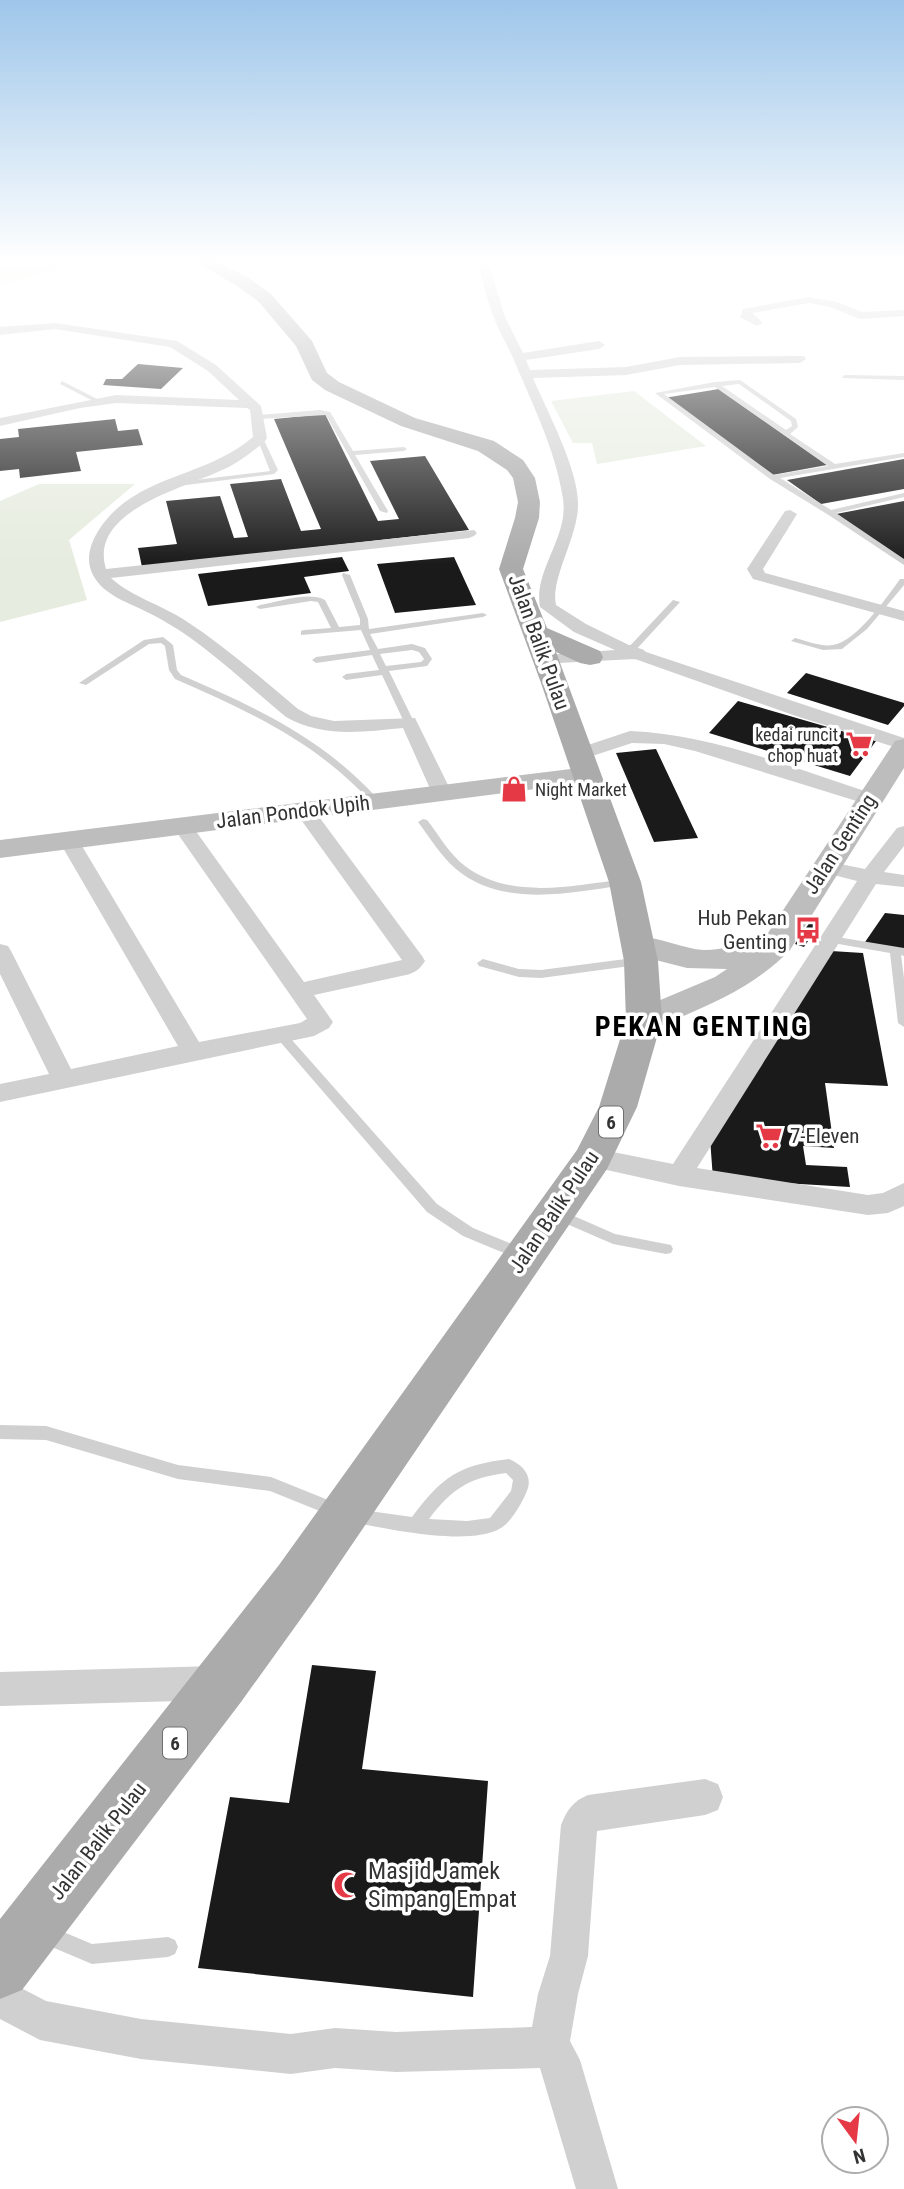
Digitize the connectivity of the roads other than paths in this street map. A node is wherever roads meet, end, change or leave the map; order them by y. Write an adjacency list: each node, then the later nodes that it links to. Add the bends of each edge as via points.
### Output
1 (199, 360): 12 (street)
2 (312, 360): 40 (main road, Jalan Balik Pulau / 6, via 319,376 332,386 408,422 486,446 515,465 524,478 529,502 511,569)
3 (520, 360): 6 (street)
4 (731, 360): 5 (street)
5 (680, 361): 6 (street, via 626,371)
6 (526, 374): 44 (street, via 563,467 571,504 562,549 545,593 548,607 580,628)
7 (844, 377): 8 (lane)
8 (904, 379)
9 (61, 383): 11 (lane)
10 (715, 384): 14 (lane); 14 (lane, via 734,381 748,385 794,420 795,427); 21 (lane, via 658,393)
11 (97, 401): 12 (street, via 161,400); 13 (street)
12 (255, 410): 15 (street); 17 (lane, via 328,413)
13 (0, 422)
14 (786, 433): 20 (lane)
15 (260, 438): 19 (street); 22 (lane, via 274,471)
16 (404, 449): 17 (lane)
17 (352, 453): 25 (lane)
18 (904, 455): 20 (lane)
19 (233, 460): 22 (lane); 23 (street)
20 (834, 467): 21 (lane)
21 (773, 477): 26 (lane)
22 (240, 478): 23 (lane)
23 (177, 484): 30 (street, via 137,500 113,523 97,551)
24 (904, 495): 26 (lane)
25 (384, 511)
26 (830, 512): 29 (lane)
27 (790, 514): 35 (street, via 755,569 759,576)
28 (469, 533): 30 (street)
29 (904, 563)
30 (100, 574): 51 (street, via 115,588 185,626 311,724)
31 (346, 575): 38 (lane)
32 (903, 581): 35 (lane)
33 (676, 602): 44 (lane)
34 (260, 607): 39 (lane, via 321,600)
35 (880, 610): 37 (street); 42 (lane, via 841,646)
36 (483, 615): 38 (lane)
37 (904, 617)
38 (365, 629): 39 (lane); 43 (lane)
39 (336, 630): 41 (lane)
40 (534, 632): 45 (main road); 48 (main road, Jalan Balik Pulau / 6)
41 (304, 633)
42 (795, 642)
43 (375, 652): 46 (lane); 47 (lane); 47 (lane, via 415,647 428,659 424,664)
44 (633, 652): 45 (street); 52 (street, via 802,712)
45 (596, 657): 48 (main road)
46 (316, 660)
47 (384, 671): 49 (lane); 51 (lane)
48 (550, 672): 53 (main road, Jalan Balik Pulau / 6)
49 (346, 677)
50 (83, 683): 56 (lane, via 147,642 163,640 169,645 178,677 302,739 348,772)
51 (409, 722): 54 (street)
52 (901, 756): 55 (main road, Jalan Genting)
53 (583, 765): 54 (main road, Jalan Pondok Upih); 55 (street, via 630,737 664,738); 66 (main road, Jalan Balik Pulau / 6)
54 (442, 793): 56 (main road, Jalan Pondok Upih)
55 (870, 799): 63 (main road, Jalan Genting)
56 (375, 801): 57 (main road, Jalan Pondok Upih)
57 (304, 810): 59 (main road, Jalan Pondok Upih); 73 (street, via 414,961 406,968)
58 (423, 822): 66 (lane, via 462,868 482,881 548,891)
59 (183, 827): 61 (main road, Jalan Pondok Upih); 73 (street)
60 (904, 832): 64 (street)
61 (69, 841): 62 (main road, Jalan Pondok Upih); 77 (street)
62 (0, 849)
63 (825, 867): 64 (street); 68 (main road, Jalan Genting)
64 (870, 877): 65 (street); 67 (street)
65 (904, 881)
66 (625, 882): 71 (main road, Jalan Balik Pulau / 6)
67 (831, 940): 70 (lane); 81 (street)
68 (779, 943): 71 (main road, via 720,962); 74 (main road, Jalan Genting, via 734,980)
69 (0, 951): 78 (street)
70 (899, 952): 75 (lane)
71 (640, 954): 72 (lane, via 541,974); 74 (main road, Jalan Balik Pulau / 6)
72 (482, 963)
73 (300, 990): 76 (street, via 321,1022)
74 (644, 1020): 80 (main road, Jalan Balik Pulau / 6, via 618,1107)
75 (904, 1023)
76 (280, 1034): 77 (street); 85 (lane, via 432,1208 468,1232)
77 (193, 1051): 78 (street)
78 (64, 1080): 79 (street)
79 (0, 1093)
80 (593, 1158): 81 (street); 83 (main road, Jalan Balik Pulau / 6)
81 (679, 1176): 82 (street, via 868,1205 888,1203)
82 (904, 1193)
83 (554, 1213): 84 (lane, via 613,1239); 85 (main road, Jalan Balik Pulau / 6)
84 (666, 1249)
85 (524, 1255): 87 (main road, Jalan Balik Pulau / 6)
86 (0, 1432): 87 (lane, via 46,1433 178,1472 271,1484)
87 (346, 1514): 88 (lane); 89 (main road, Jalan Balik Pulau / 6)
88 (416, 1525): 88 (lane, via 440,1492 464,1474 509,1466 521,1477 522,1486 495,1523 479,1529)
89 (222, 1683): 90 (street); 93 (main road, Jalan Balik Pulau / 6)
90 (0, 1689)
91 (705, 1797): 95 (street, via 588,1813 579,1825 569,1956)
92 (168, 1947): 93 (lane, via 92,1954)
93 (15, 1948)
94 (0, 1997): 95 (street, via 40,2020 141,2039 291,2054 335,2048 396,2052)
95 (550, 2048): 96 (street, via 560,2060)
96 (597, 2189)

